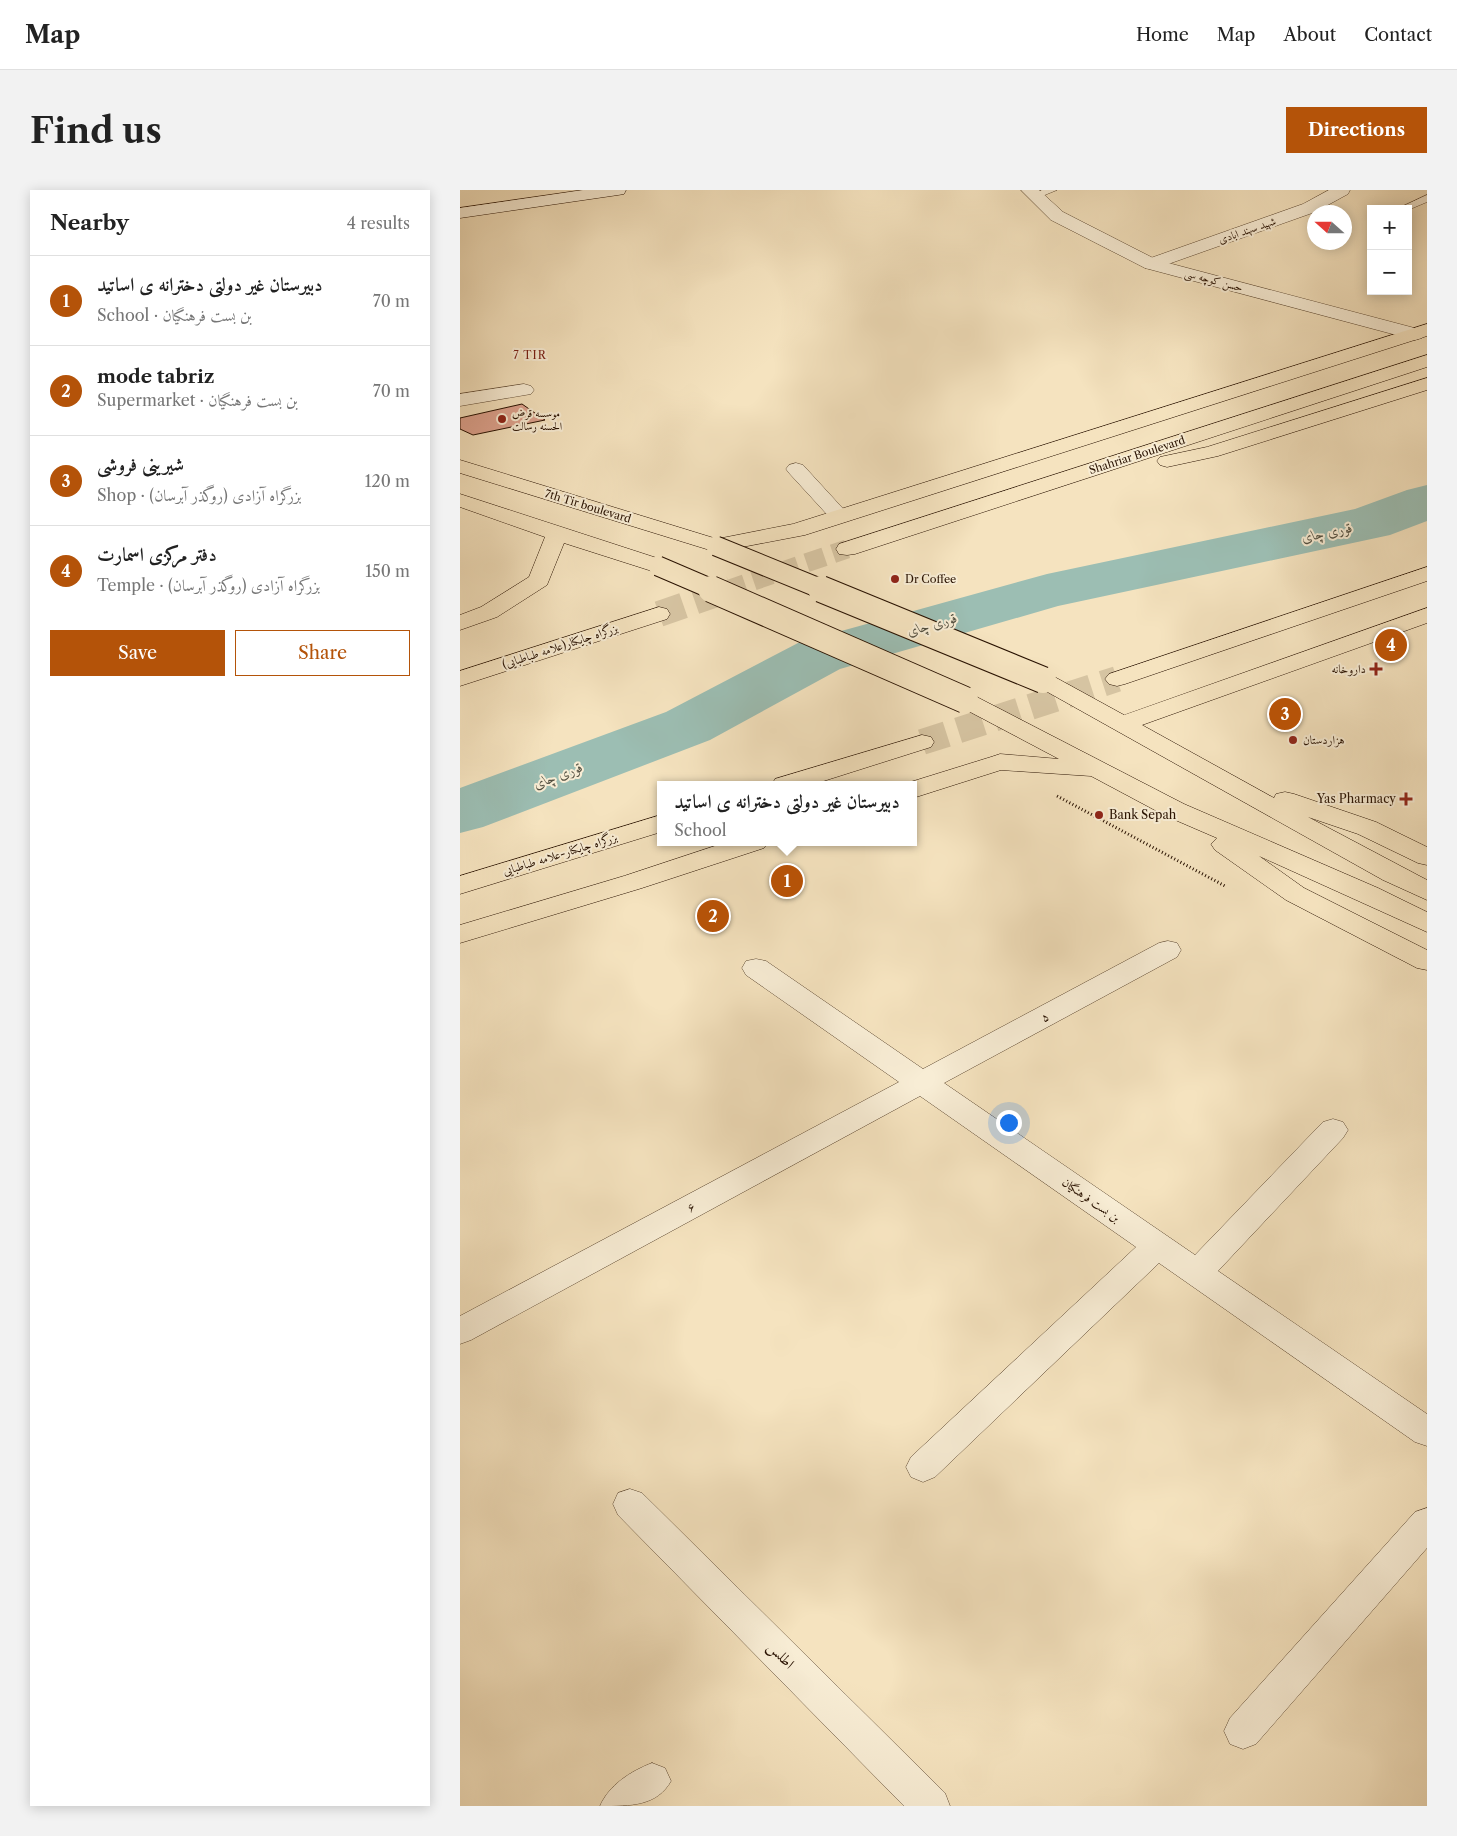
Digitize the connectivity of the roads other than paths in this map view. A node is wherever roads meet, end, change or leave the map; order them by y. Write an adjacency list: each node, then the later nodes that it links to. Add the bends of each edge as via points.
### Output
1 (618, 190): 7 (street)
2 (1052, 190): 4 (lane)
3 (1342, 190): 8 (street, شهید سهند ابادی, via 1309,208)
4 (1032, 193): 8 (street, حسن کوچه سی, via 1057,216)
5 (1427, 198): 6 (lane)
6 (1411, 205)
7 (460, 213)
8 (1151, 264): 9 (street, حسن کوچه سی)
9 (1421, 332): 18 (highway)
10 (1427, 361): 16 (highway, Shahriar Boulevard)
11 (1427, 384): 16 (highway, via 1211,452)
12 (524, 390): 13 (street)
13 (460, 400)
14 (460, 466): 20 (highway, 7th Tir boulevard)
15 (796, 469): 18 (street)
16 (1050, 484): 21 (highway, Shahriar Boulevard)
17 (460, 500): 19 (highway)
18 (840, 517): 20 (highway, via 797,530)
19 (557, 534): 25 (highway, via 539,580 488,612); 30 (highway, bridge, via 658,566 965,700)
20 (716, 546): 28 (highway, 7th Tir boulevard, bridge, via 1043,680)
21 (847, 549)
22 (1427, 574): 27 (highway)
23 (659, 614): 26 (highway, بزرگراه چایکنار(علامه طباطبایی))
24 (1427, 615): 28 (highway)
25 (460, 623)
26 (460, 679)
27 (1117, 679)
28 (1123, 724): 31 (highway, 7th Tir boulevard)
29 (922, 742): 32 (highway)
30 (1098, 770): 33 (highway, via 1000,762); 34 (highway)
31 (1220, 777): 37 (highway, via 1367,828); 39 (highway)
32 (797, 781)
33 (917, 789)
34 (1175, 810): 40 (highway, via 1369,894); 43 (highway, via 1295,894)
35 (657, 824): 38 (highway, بزرگراه چایکنار-علامه طباطبایی)
36 (743, 846): 41 (highway)
37 (1427, 857)
38 (460, 885)
39 (1427, 891)
40 (1427, 923)
41 (460, 934)
42 (1168, 950): 45 (street, ۵)
43 (1427, 961)
44 (756, 968): 45 (street, بن بست فرهنگیان)
45 (922, 1083): 47 (street, بن بست فرهنگیان); 49 (street, ۶)
46 (1333, 1130): 48 (street)
47 (1157, 1246): 48 (street, بن بست فرهنگیان); 51 (street)
48 (1197, 1273): 50 (street, بن بست فرهنگیان)
49 (460, 1331)
50 (1427, 1432)
51 (923, 1467)
52 (630, 1504): 57 (street, اطلس)
53 (1427, 1523): 54 (street)
54 (1243, 1731)
55 (652, 1781): 56 (street)
56 (619, 1806)
57 (931, 1806)

